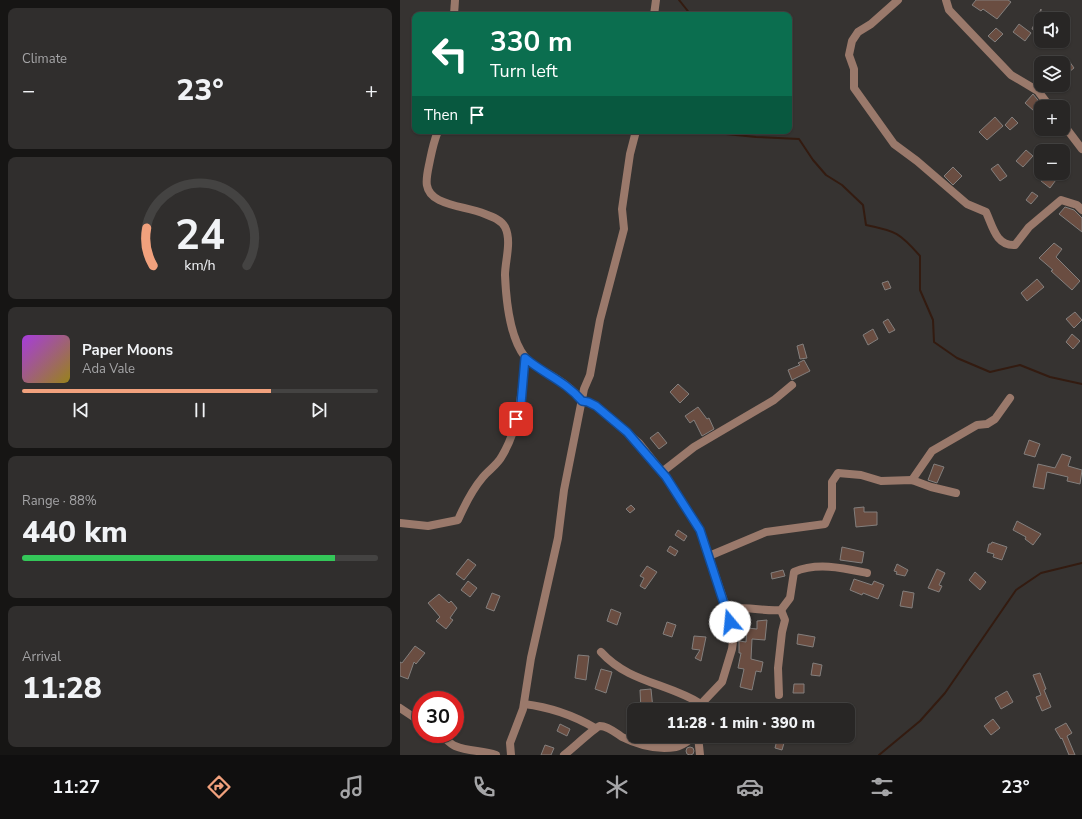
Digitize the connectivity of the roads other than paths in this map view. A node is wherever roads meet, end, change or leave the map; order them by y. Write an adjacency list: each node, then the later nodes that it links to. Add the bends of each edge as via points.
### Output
1 (456, 0): 5 (street)
2 (656, 0): 6 (street)
3 (898, 0): 12 (street, via 858,32 852,41 849,54 854,69 854,88 894,144 917,160 967,204 986,212 999,241 1008,246 1015,246 1029,227 1061,200 1077,205)
4 (946, 0): 7 (street, via 949,10 1011,75 1038,91)
5 (454, 12)
6 (654, 12)
7 (1045, 100)
8 (1070, 133): 11 (street)
9 (437, 134): 13 (street, via 426,178 428,190 440,200 482,213 504,226 508,238 505,275 510,313 514,335)
10 (635, 134): 16 (street, via 622,210 624,230)
11 (1082, 149)
12 (1082, 210)
13 (525, 358): 16 (street, via 572,389); 20 (street, via 521,404 512,434 502,457 470,495 458,520 428,526)
14 (792, 385): 17 (street, via 774,400 694,447)
15 (1010, 398): 18 (street, via 995,419 987,424 977,425 932,450)
16 (582, 401): 17 (street, via 596,406 627,432); 29 (street, via 564,490 558,538 531,658)
17 (662, 472): 21 (street, via 700,530)
18 (912, 480): 19 (street); 21 (street, via 881,481 861,475 838,473 832,482 832,508 826,524 766,532)
19 (956, 493)
20 (400, 523)
21 (709, 556): 23 (street)
22 (866, 573): 24 (street, via 825,566 794,572 790,598)
23 (727, 610): 24 (street, via 737,607 767,612); 28 (street, via 734,634 726,671 717,688)
24 (781, 610): 26 (street, via 785,620 778,668)
25 (601, 652): 27 (street, via 612,665 643,680 689,696)
26 (779, 695)
27 (696, 703)
28 (704, 703)
29 (524, 704): 32 (street, via 541,706 578,718); 39 (street, via 510,743)
30 (400, 708): 31 (street)
31 (412, 716)
32 (595, 728): 33 (street, via 607,728); 40 (street)
33 (627, 739)
34 (450, 743): 38 (street, via 469,750)
35 (634, 743): 36 (street, via 677,747)
36 (684, 743)
37 (699, 743): 41 (street)
38 (496, 755)
39 (511, 755)
40 (564, 755)
41 (700, 755)

